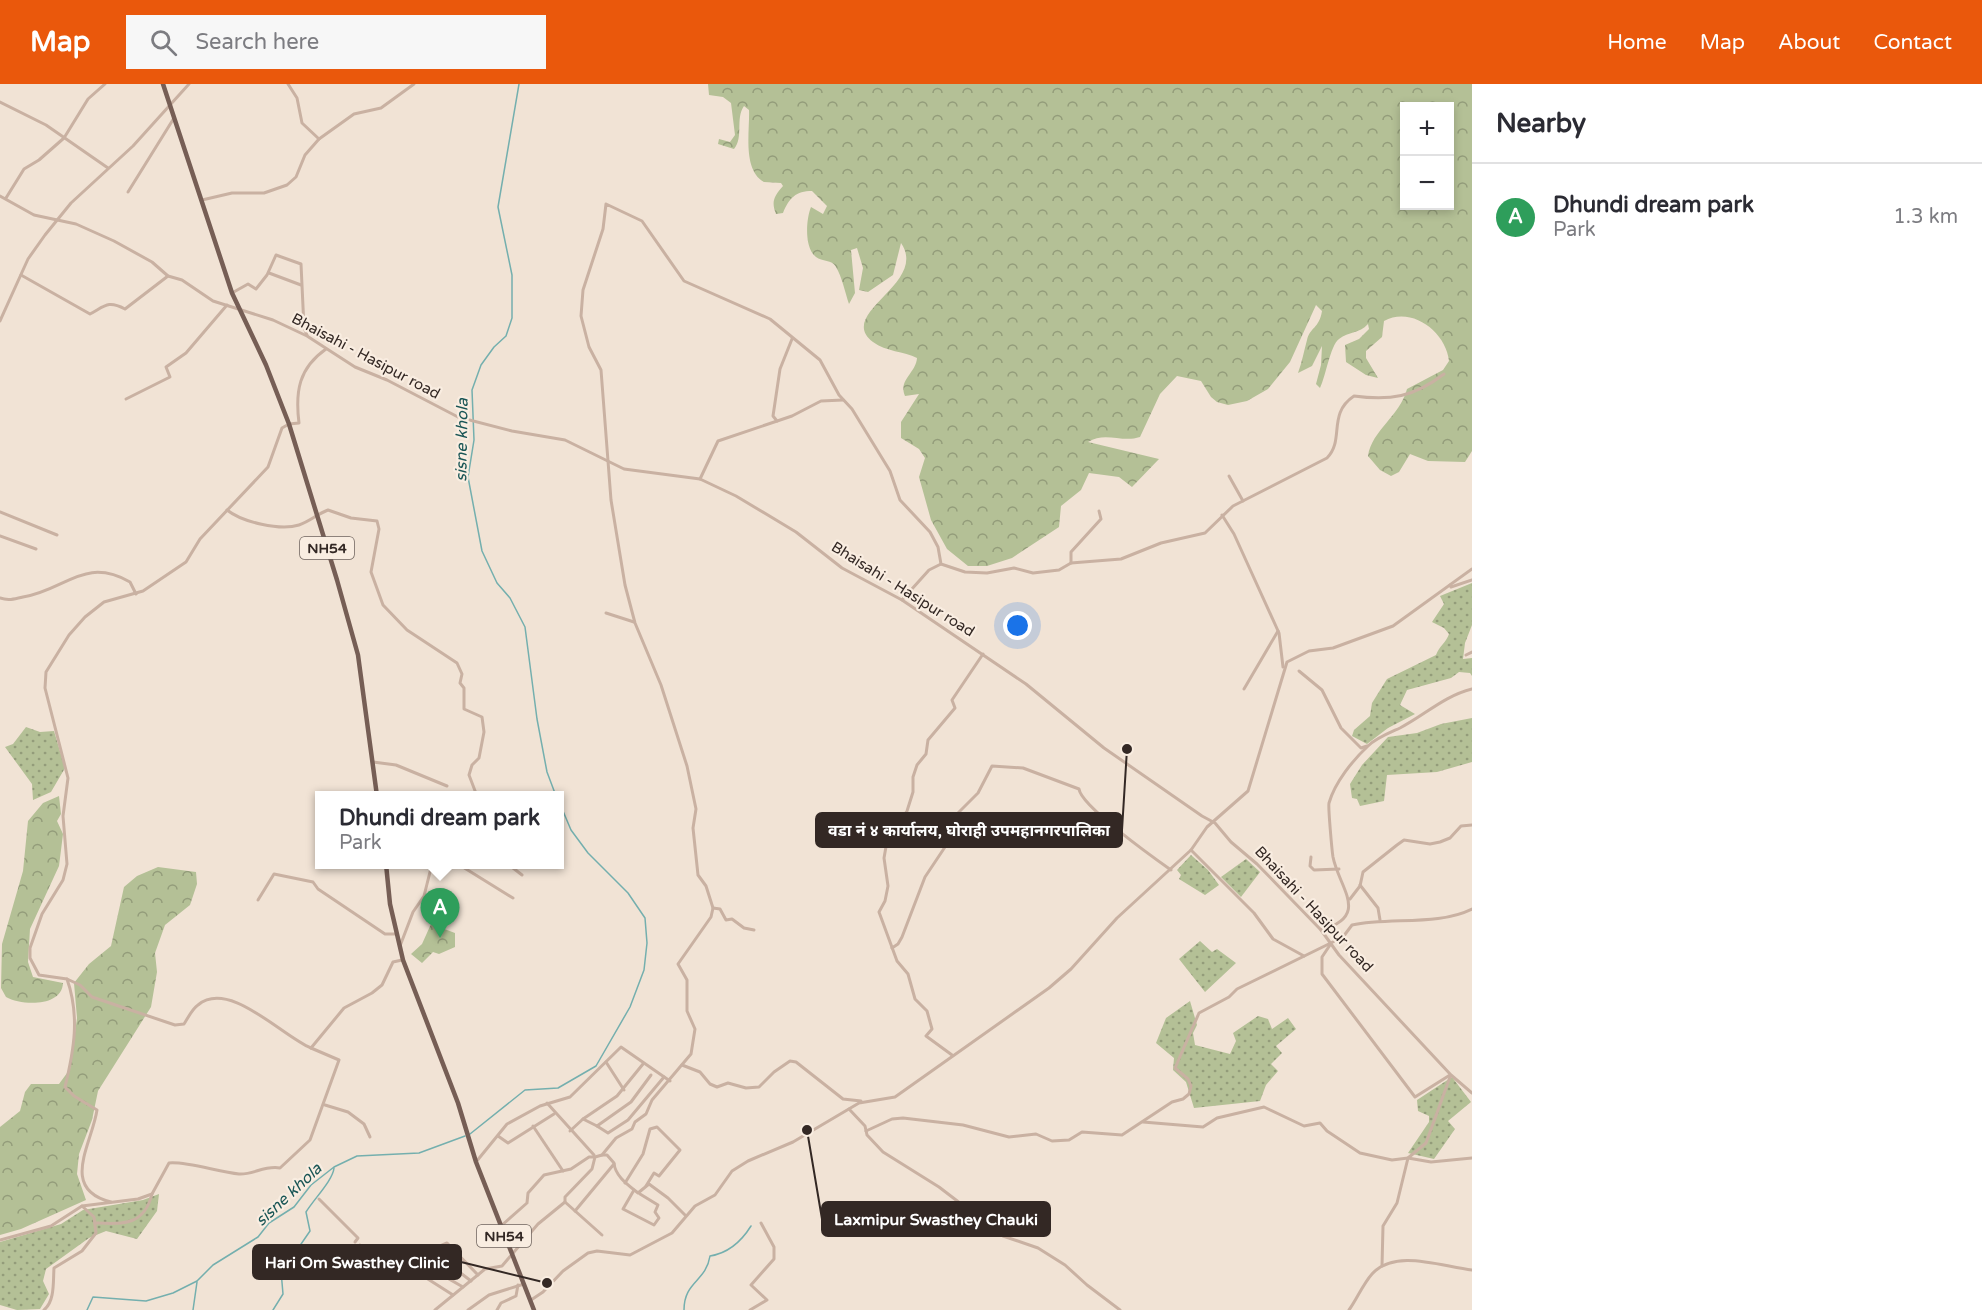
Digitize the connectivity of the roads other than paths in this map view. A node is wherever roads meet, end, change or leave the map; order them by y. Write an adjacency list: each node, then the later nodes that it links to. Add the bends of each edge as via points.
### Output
1 (105, 84): 9 (street, via 88,99)
2 (163, 84): 7 (main road, NH54)
3 (189, 84): 7 (street)
4 (288, 84): 10 (street, via 297,98 302,123)
5 (414, 84): 10 (street, via 381,108 354,114)
6 (0, 102): 9 (street)
7 (170, 106): 8 (main road, NH54); 11 (street)
8 (174, 118): 12 (street); 15 (main road, NH54)
9 (64, 138): 11 (street); 14 (street, via 24,169)
10 (319, 139): 15 (street, via 287,185 264,193 232,193)
11 (108, 168): 16 (street)
12 (128, 192)
13 (0, 196): 14 (street, Bhaisahi - Hasipur road)
14 (6, 198): 16 (street, Bhaisahi - Hasipur road, via 34,215)
15 (200, 201): 21 (main road, NH54)
16 (58, 219): 18 (street); 19 (street, Bhaisahi - Hasipur road, via 114,241 152,262)
17 (268, 273): 20 (street); 20 (street, via 276,255 301,264); 21 (street, via 256,289 248,284)
18 (21, 275): 19 (street, via 90,314 98,306 113,303 125,309); 24 (street)
19 (168, 276): 23 (street, Bhaisahi - Hasipur road)
20 (301, 285): 27 (street)
21 (232, 293): 25 (main road, NH54)
22 (0, 304): 24 (street)
23 (227, 305): 25 (street, Bhaisahi - Hasipur road); 31 (street, via 186,353 166,367 170,377)
24 (6, 308): 26 (street)
25 (240, 310): 27 (street, Bhaisahi - Hasipur road); 34 (main road, NH54)
26 (0, 321)
27 (307, 336): 29 (street, Bhaisahi - Hasipur road)
28 (792, 339): 32 (street, via 820,360 839,395); 33 (street, via 780,369 773,416); 35 (street, via 770,320 684,281 642,221 606,204 603,229 583,290 581,316 589,348 601,370 604,434)
29 (327, 349): 34 (street, via 304,370 296,397 299,423); 35 (street, Bhaisahi - Hasipur road, via 355,367 458,417 565,440)
30 (1444, 374): 38 (street, via 1433,383 1394,398 1354,396 1338,414 1333,450 1328,458)
31 (126, 399)
32 (846, 400): 33 (street, via 820,401); 48 (street, via 890,471 900,500 930,532)
33 (777, 421): 37 (street, via 718,441)
34 (289, 424): 39 (street, via 282,428 268,467); 42 (main road, NH54)
35 (610, 462): 37 (street, Bhaisahi - Hasipur road, via 650,474); 56 (street, via 611,500)
36 (1229, 477): 38 (street)
37 (700, 479): 54 (street, Bhaisahi - Hasipur road, via 762,511 842,568)
38 (1243, 501): 43 (street)
39 (227, 510): 42 (street, via 243,519 296,526); 52 (street, via 200,539 186,562)
40 (1099, 511): 47 (street, via 1101,519 1071,552)
41 (0, 512): 44 (street)
42 (317, 514): 66 (main road, NH54, via 358,655); 69 (street, via 328,510 377,521 371,572 383,605 407,630 457,663 462,674 464,708 482,717 484,732 479,758 469,775)
43 (1222, 515): 47 (street, via 1205,533 1161,543 1120,559); 57 (street)
44 (57, 535)
45 (0, 536): 46 (street)
46 (36, 549)
47 (1071, 563): 48 (street, via 1059,570 1034,573 1014,568 965,572)
48 (941, 564): 54 (street, via 928,570)
49 (1472, 569): 51 (street)
50 (1472, 580): 51 (street)
51 (1450, 585): 61 (street, via 1393,626 1333,648 1309,651 1287,662)
52 (136, 594): 53 (street, via 130,582 102,572 76,575 60,587 37,595); 96 (street, via 104,602 85,616 46,672 45,688 68,778 63,816 67,864 63,880 42,914 30,958 39,975)
53 (0, 598)
54 (903, 600): 59 (street, Bhaisahi - Hasipur road)
55 (606, 613): 56 (street)
56 (635, 623): 85 (street, via 661,685 687,766 696,808 693,828 698,875 705,883)
57 (1278, 631): 61 (street); 63 (street)
58 (1472, 652): 60 (street)
59 (984, 654): 70 (street, Bhaisahi - Hasipur road, via 1042,695 1125,763); 93 (street, via 956,692 953,713 945,717 928,740 926,754 913,777 907,811 887,842 884,858 888,886 879,912)
60 (1466, 655)
61 (1283, 669): 70 (street, via 1248,791)
62 (1299, 671): 65 (street, via 1322,690 1334,717 1351,739 1361,748)
63 (1244, 689)
64 (1472, 689): 65 (street, via 1452,695)
65 (1369, 745): 78 (street, via 1339,780 1329,802 1333,858)
66 (373, 762): 67 (street, via 396,765); 68 (main road, NH54)
67 (447, 786)
68 (377, 791)
69 (475, 791)
70 (1215, 822): 72 (street); 89 (street, Bhaisahi - Hasipur road)
71 (1472, 825): 81 (street, via 1461,826 1440,843 1404,840 1363,872)
72 (1191, 850): 79 (street); 94 (street, via 1254,913 1273,939)
73 (1311, 857): 78 (street, via 1314,870)
74 (387, 869): 90 (main road, NH54)
75 (431, 869): 92 (street, via 424,896 413,912)
76 (466, 869): 82 (street)
77 (514, 869): 80 (street)
78 (1339, 869): 84 (street)
79 (1171, 870): 93 (street, via 1116,829 1083,798 1079,789 1023,768 992,766 978,793 953,818 947,844 925,877 902,937); 98 (street, via 1117,918 1060,979)
80 (522, 875)
81 (1360, 885): 84 (street); 87 (street, via 1378,908)
82 (513, 898)
83 (258, 900): 90 (street, via 274,874 313,882 318,890 385,934)
84 (1349, 900): 89 (street, via 1347,915 1341,923)
85 (712, 908): 88 (street, via 720,909 726,920); 101 (street, via 711,917 678,964 687,980 687,1011 695,1029 691,1054)
86 (1472, 909): 87 (street, via 1461,915 1427,920)
87 (1380, 920): 91 (street, via 1352,925 1348,934)
88 (754, 930)
89 (1321, 930): 91 (street, Bhaisahi - Hasipur road)
90 (397, 934): 92 (main road, NH54)
91 (1331, 944): 94 (street); 103 (street, Bhaisahi - Hasipur road); 103 (street, via 1322,957 1322,974 1415,1097)
92 (400, 947): 95 (main road, NH54)
93 (892, 948): 98 (street, via 897,962 908,974 915,999 927,1011 932,1029 926,1036)
94 (1304, 956): 114 (street, via 1198,1013 1175,1068 1188,1079 1189,1094)
95 (403, 960): 97 (street, via 393,962 382,985 344,1008); 125 (main road, NH54, via 458,1103)
96 (67, 979): 97 (street, via 92,997 175,1025 184,1024 199,1004 222,998 244,1005); 134 (street, via 75,1018 65,1087 97,1110 81,1166 82,1180 90,1194)
97 (311, 1048): 110 (street, via 339,1060)
98 (952, 1055): 108 (street, via 895,1097)
99 (606, 1062): 100 (street, via 621,1047); 106 (street); 109 (street, via 578,1092)
100 (643, 1064): 104 (street); 106 (street)
101 (682, 1065): 105 (street); 108 (street, via 700,1072 717,1087 729,1083 746,1088 759,1087 790,1061 796,1062 843,1099)
102 (651, 1075): 116 (street, via 631,1102)
103 (1451, 1075): 107 (street, Bhaisahi - Hasipur road); 123 (street, via 1426,1143)
104 (664, 1077): 105 (street); 116 (street, via 628,1120 608,1133)
105 (670, 1081): 121 (street, via 646,1114)
106 (624, 1090): 113 (street)
107 (1472, 1093)
108 (868, 1101): 111 (street)
109 (547, 1103): 112 (street); 119 (street, via 507,1124)
110 (325, 1105): 120 (street, via 348,1112 364,1124); 131 (street, via 310,1140 280,1168 238,1174 169,1163)
111 (849, 1108): 118 (street); 138 (street, via 786,1146 732,1171 715,1195)
112 (554, 1114): 115 (street); 117 (street)
113 (583, 1119): 116 (street); 117 (street)
114 (1143, 1122): 118 (street, via 1122,1135 1082,1132 1061,1142 1036,1134 1009,1137 963,1125 903,1118); 123 (street, via 1203,1127 1217,1118 1264,1107 1304,1126 1320,1123 1360,1153 1392,1160)
115 (533, 1126): 119 (street, via 508,1143); 127 (street)
116 (597, 1126)
117 (570, 1131): 122 (street)
118 (866, 1131): 162 (street, via 883,1152 939,1187 1003,1236 1038,1248 1065,1265)
119 (498, 1136): 125 (street)
120 (370, 1137)
121 (602, 1155): 122 (street); 126 (street)
122 (596, 1157): 127 (street, via 589,1156); 135 (street, via 592,1170 565,1197)
123 (1407, 1158): 124 (street, via 1431,1162); 148 (street, via 1397,1203 1383,1226)
124 (1472, 1158)
125 (476, 1162): 141 (main road, NH54)
126 (614, 1163): 128 (street); 137 (street)
127 (563, 1171): 141 (street, via 544,1175 528,1193 526,1203)
128 (625, 1183): 129 (street, via 643,1154 650,1129 657,1127 680,1150 658,1176 654,1173); 130 (street)
129 (646, 1186): 132 (street); 138 (street, via 663,1194)
130 (634, 1190): 132 (street); 132 (street, via 623,1209 654,1225 659,1218 658,1205)
131 (152, 1194): 134 (street); 140 (street, via 148,1210 134,1221)
132 (640, 1194)
133 (319, 1199): 144 (street, via 358,1238)
134 (111, 1202): 136 (street)
135 (565, 1202): 137 (street); 147 (street, via 538,1224)
136 (82, 1206): 140 (street, via 94,1217); 143 (street, via 51,1226)
137 (575, 1211): 142 (street)
138 (685, 1215): 155 (street, via 672,1233 630,1255 588,1253)
139 (761, 1223): 161 (street, via 774,1247 774,1259 751,1285 767,1300)
140 (95, 1224): 156 (street, via 96,1233 82,1251 54,1268 52,1295)
141 (501, 1226): 147 (main road, NH54)
142 (602, 1235)
143 (0, 1240)
144 (355, 1242)
145 (360, 1245): 154 (street, via 409,1267)
146 (440, 1246): 150 (street, via 447,1243)
147 (512, 1254): 150 (street, via 502,1266 485,1269); 152 (main road, NH54)
148 (1382, 1266): 149 (street, via 1395,1262 1423,1263); 163 (street, via 1371,1275)
149 (1472, 1270)
150 (478, 1275): 151 (street)
151 (471, 1281): 153 (street); 153 (street, via 431,1250 425,1255 421,1263)
152 (521, 1284): 155 (main road, NH54); 158 (street, via 489,1295); 159 (street, via 516,1296 501,1303)
153 (463, 1287): 154 (street)
154 (453, 1295): 157 (street)
155 (531, 1300): 160 (main road, NH54)
156 (44, 1310)
157 (435, 1310)
158 (468, 1310)
159 (497, 1310)
160 (534, 1310)
161 (750, 1310)
162 (1119, 1310)
163 (1349, 1310)

